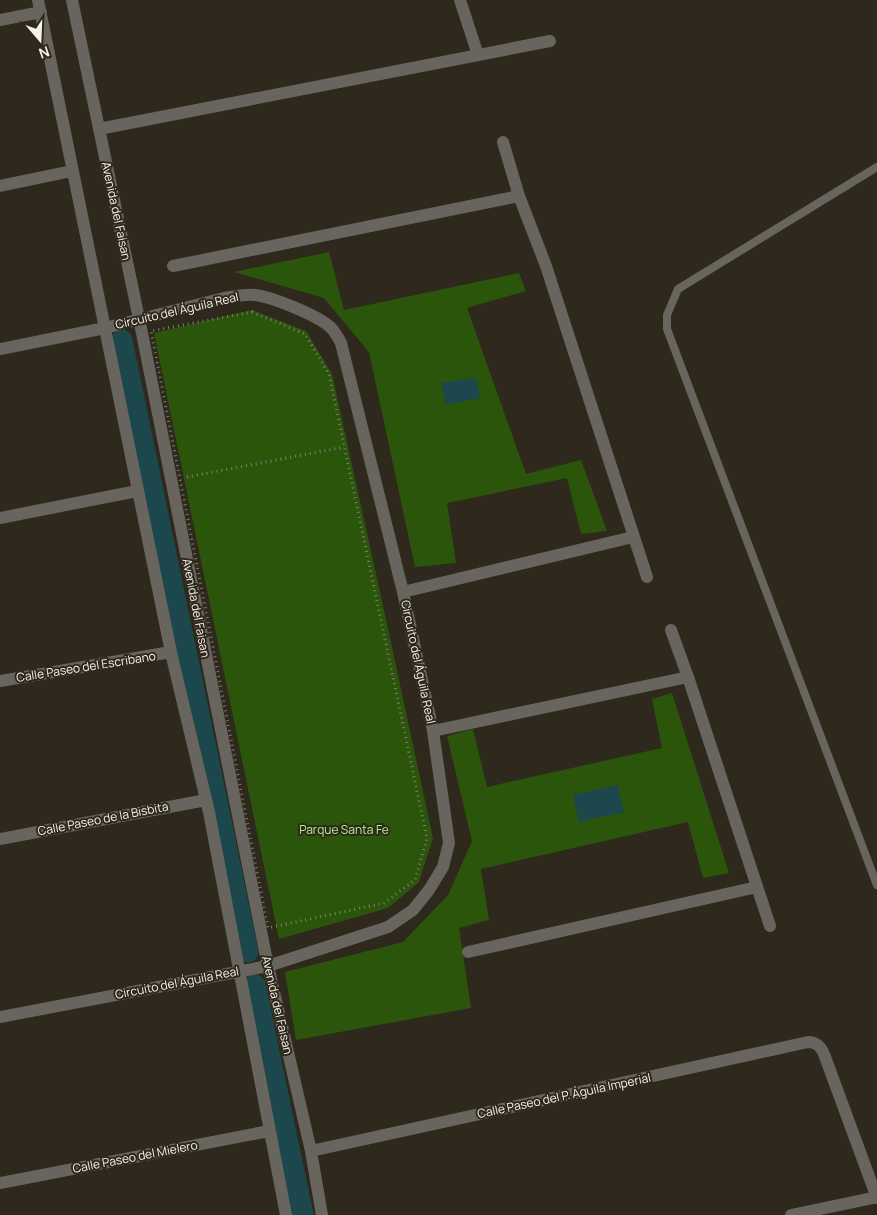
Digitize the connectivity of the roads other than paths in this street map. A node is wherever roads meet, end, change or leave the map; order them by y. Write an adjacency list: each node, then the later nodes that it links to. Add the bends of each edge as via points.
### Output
1 (72, 0): 7 (street, Avenida del Faisan)
2 (460, 0): 6 (street)
3 (39, 6): 4 (street); 10 (street)
4 (0, 20)
5 (550, 41): 6 (street)
6 (478, 55): 7 (street)
7 (99, 129): 14 (street, Avenida del Faisan)
8 (503, 142): 12 (street)
9 (877, 167): 29 (lane, via 678,290 667,315 667,329)
10 (72, 171): 11 (street); 15 (street)
11 (0, 186)
12 (519, 196): 13 (street); 19 (street, via 546,266)
13 (173, 266)
14 (139, 319): 15 (street, Circuito del Águila Real); 21 (street, Circuito del Águila Real, via 224,298 257,295 286,304 332,328 341,343); 33 (street, Avenida del Faisan)
15 (105, 328): 16 (street, Circuito del Águila Real); 17 (street)
16 (0, 348)
17 (138, 491): 18 (street); 23 (street)
18 (0, 518)
19 (633, 537): 20 (street); 21 (street)
20 (647, 577)
21 (403, 592): 26 (street, Circuito del Águila Real)
22 (671, 630): 24 (street)
23 (171, 652): 25 (street, Calle Paseo del Escribano); 27 (street)
24 (688, 677): 26 (street); 30 (street)
25 (0, 681)
26 (433, 732): 33 (street, Circuito del Águila Real, via 449,842 443,867 429,890 414,910 388,926)
27 (206, 800): 28 (street, Calle Paseo de la Bisbita); 34 (street)
28 (0, 839)
29 (877, 885)
30 (757, 887): 31 (street); 32 (street)
31 (770, 926)
32 (468, 952)
33 (268, 966): 34 (street, Circuito del Águila Real); 37 (street, Avenida del Faisan)
34 (239, 971): 35 (street, Circuito del Águila Real); 36 (street)
35 (0, 1017)
36 (269, 1132): 38 (street, Calle Paseo del Mielero); 40 (street)
37 (311, 1151): 39 (street, Calle Paseo del P. Águila Imperial, via 808,1042 817,1043 822,1048); 41 (street, Avenida del Faisan)
38 (0, 1183)
39 (877, 1198): 42 (street)
40 (286, 1215)
41 (322, 1215)
42 (791, 1215)

